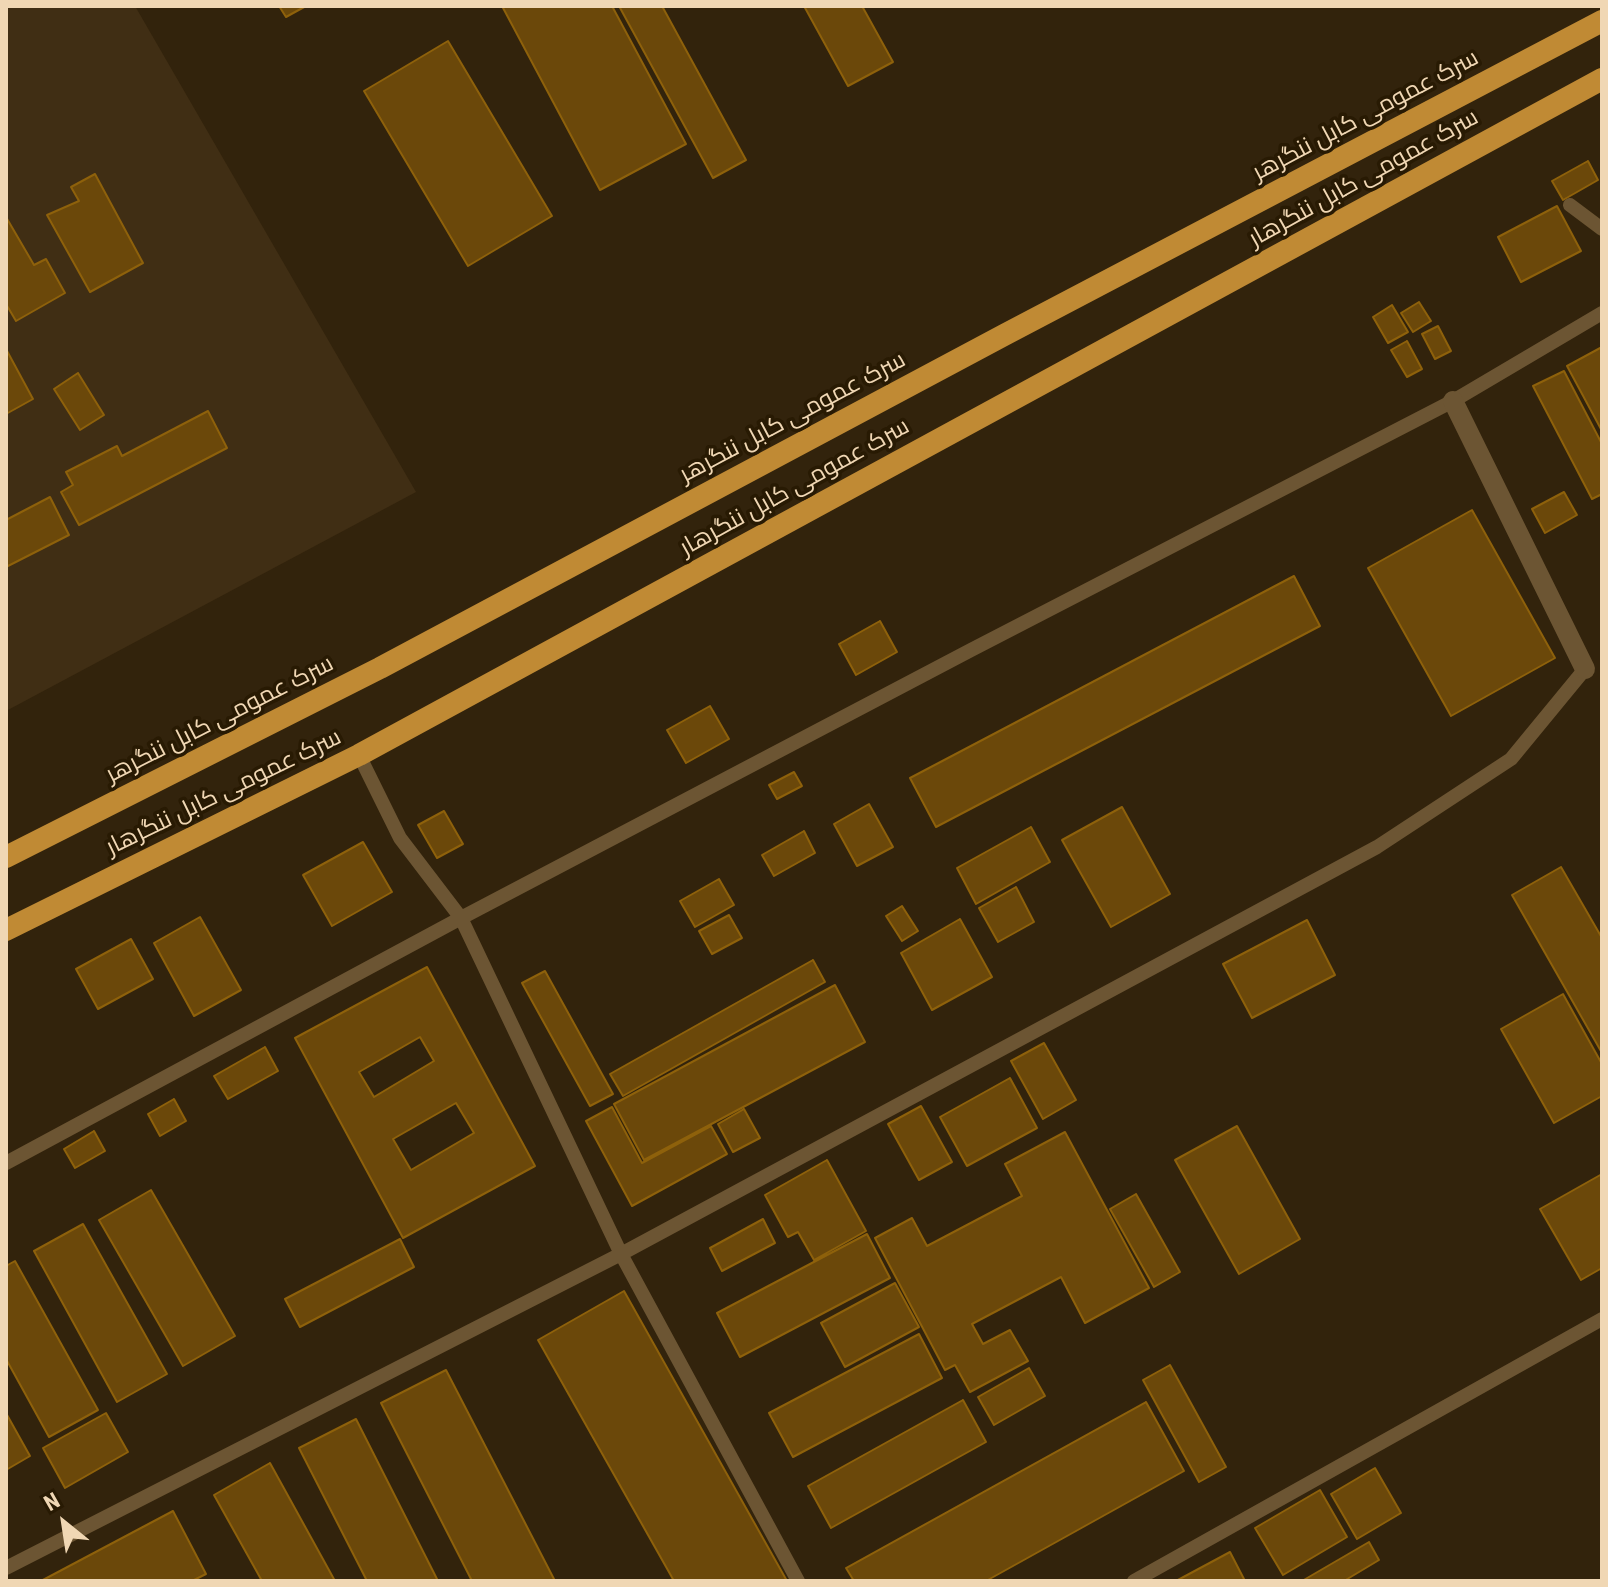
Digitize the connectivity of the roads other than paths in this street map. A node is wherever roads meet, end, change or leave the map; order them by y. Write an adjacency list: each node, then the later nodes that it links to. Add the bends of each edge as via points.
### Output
1 (1602, 21): 9 (highway, سرک عمومی کابل ننگرهر, via 380,668)
2 (1602, 79): 8 (highway, سرک عمومی کابل ننگرهار)
3 (1570, 205): 4 (lane)
4 (1602, 229)
5 (1602, 313): 6 (lane)
6 (1453, 401): 7 (street); 10 (lane)
7 (1585, 669): 13 (lane, via 1511,759 1377,847)
8 (359, 755): 10 (lane, via 400,838); 11 (highway, سرک عمومی کابل ننگرهار)
9 (6, 857)
10 (461, 918): 12 (lane); 13 (lane)
11 (6, 930)
12 (6, 1163)
13 (621, 1254): 15 (lane); 16 (lane)
14 (1602, 1319): 17 (lane)
15 (6, 1568)
16 (798, 1581)
17 (1134, 1581)

